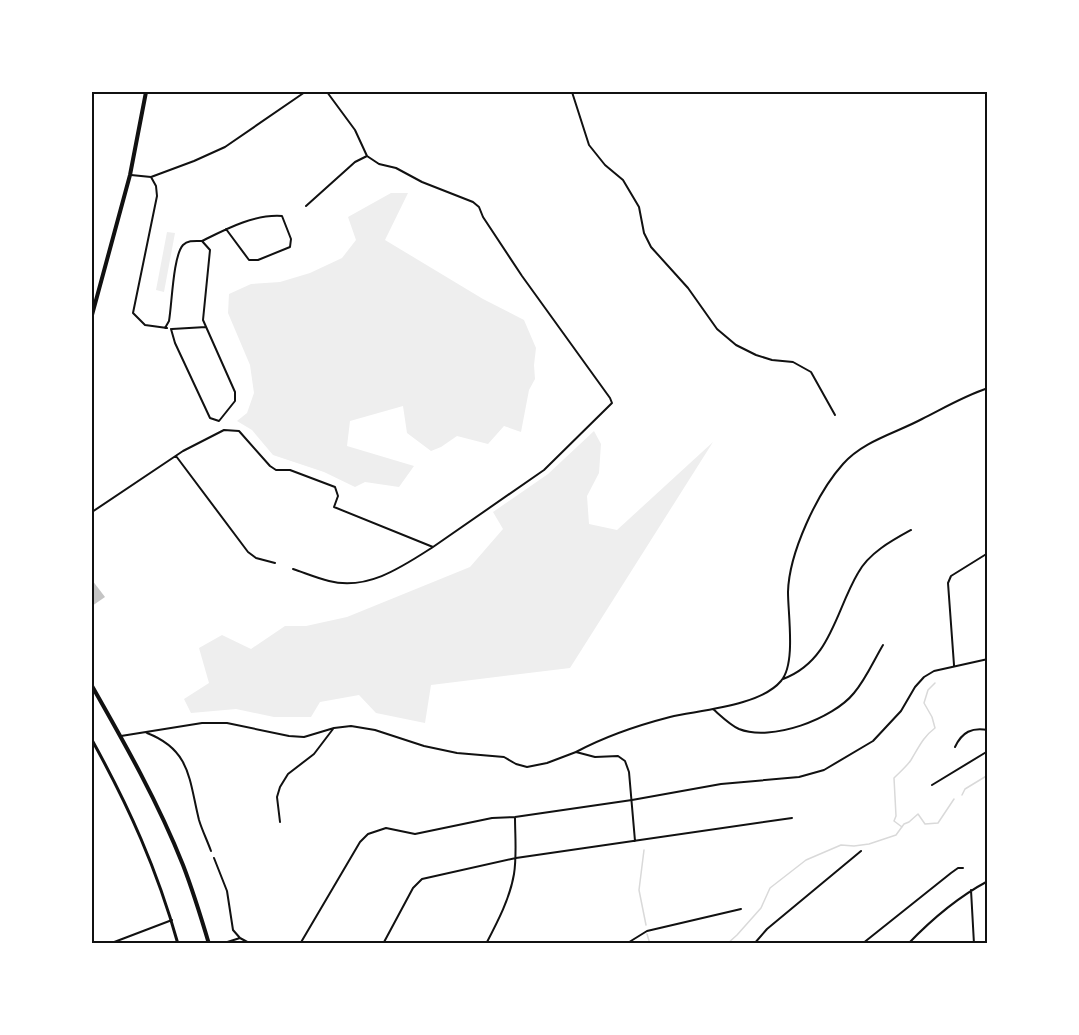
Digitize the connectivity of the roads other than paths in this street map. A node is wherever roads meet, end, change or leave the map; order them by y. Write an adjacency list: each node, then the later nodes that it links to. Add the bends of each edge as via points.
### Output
1 (146, 92): 6 (main road)
2 (305, 92): 7 (street, via 225,147)
3 (327, 92): 5 (street)
4 (572, 92): 16 (street, via 589,145 623,180 634,198 651,247 688,288 717,329 756,355 793,362 811,372)
5 (368, 156): 8 (street, via 355,162); 20 (street, via 479,207 522,276 612,403 544,470)
6 (130, 175): 7 (street); 11 (main road)
7 (151, 177): 13 (street, via 157,196 133,314 145,325)
8 (306, 206)
9 (226, 229): 9 (street, via 249,260 290,247 282,216 267,215); 10 (street)
10 (202, 241): 12 (street, via 210,250 203,320); 13 (street, via 188,241 178,255)
11 (92, 315)
12 (206, 327): 14 (street); 14 (street, via 235,392 235,401 219,421 210,418)
13 (165, 328): 14 (street)
14 (171, 329)
15 (987, 388): 27 (street, via 856,453 823,491 799,539 791,566 791,650)
16 (835, 415)
17 (176, 456): 18 (street); 20 (street, via 224,430 239,431 276,470 290,470 335,487 338,496 334,507); 22 (street, via 248,552)
18 (92, 512)
19 (911, 530): 27 (street, via 867,561 827,642 802,669)
20 (433, 547): 23 (street, via 381,577 356,583 331,581)
21 (987, 553): 26 (street, via 951,576 948,583)
22 (275, 563)
23 (293, 569)
24 (883, 645): 29 (street, via 848,700 796,728 765,733 740,729)
25 (987, 659): 26 (street)
26 (954, 665): 39 (street, via 934,671 915,687 901,711 873,741 824,770 799,777 721,784)
27 (783, 680): 29 (street, via 758,697)
28 (92, 686): 33 (main road)
29 (713, 709): 37 (street, via 668,718)
30 (334, 728): 32 (street, via 304,737 227,723 202,723); 37 (street, via 359,727 457,753 504,757 527,767); 42 (street, via 280,787)
31 (987, 729): 35 (street, via 967,732)
32 (146, 733): 33 (street); 44 (street, via 160,738 185,765)
33 (121, 736): 56 (main road, via 183,866)
34 (92, 740): 52 (street, via 147,849)
35 (955, 747)
36 (987, 751): 38 (street)
37 (576, 752): 39 (street, via 622,758 629,772)
38 (932, 785)
39 (632, 800): 40 (street); 43 (street)
40 (515, 817): 47 (street); 59 (street, via 415,834 386,828 368,834)
41 (792, 818): 43 (street)
42 (280, 822)
43 (635, 841): 47 (street)
44 (211, 850)
45 (861, 850): 63 (street)
46 (214, 858): 53 (street, via 227,891 233,930)
47 (516, 858): 60 (street, via 423,879 413,888); 61 (street, via 509,894)
48 (963, 868): 64 (street, via 951,873)
49 (987, 881): 50 (street)
50 (971, 890): 65 (street); 66 (street)
51 (741, 909): 62 (street, via 646,931)
52 (172, 920): 54 (street); 55 (street)
53 (240, 938): 57 (street); 58 (street)
54 (110, 944)
55 (178, 944)
56 (209, 944)
57 (221, 944)
58 (251, 944)
59 (300, 944)
60 (383, 944)
61 (486, 944)
62 (626, 944)
63 (754, 944)
64 (862, 944)
65 (908, 944)
66 (974, 944)

